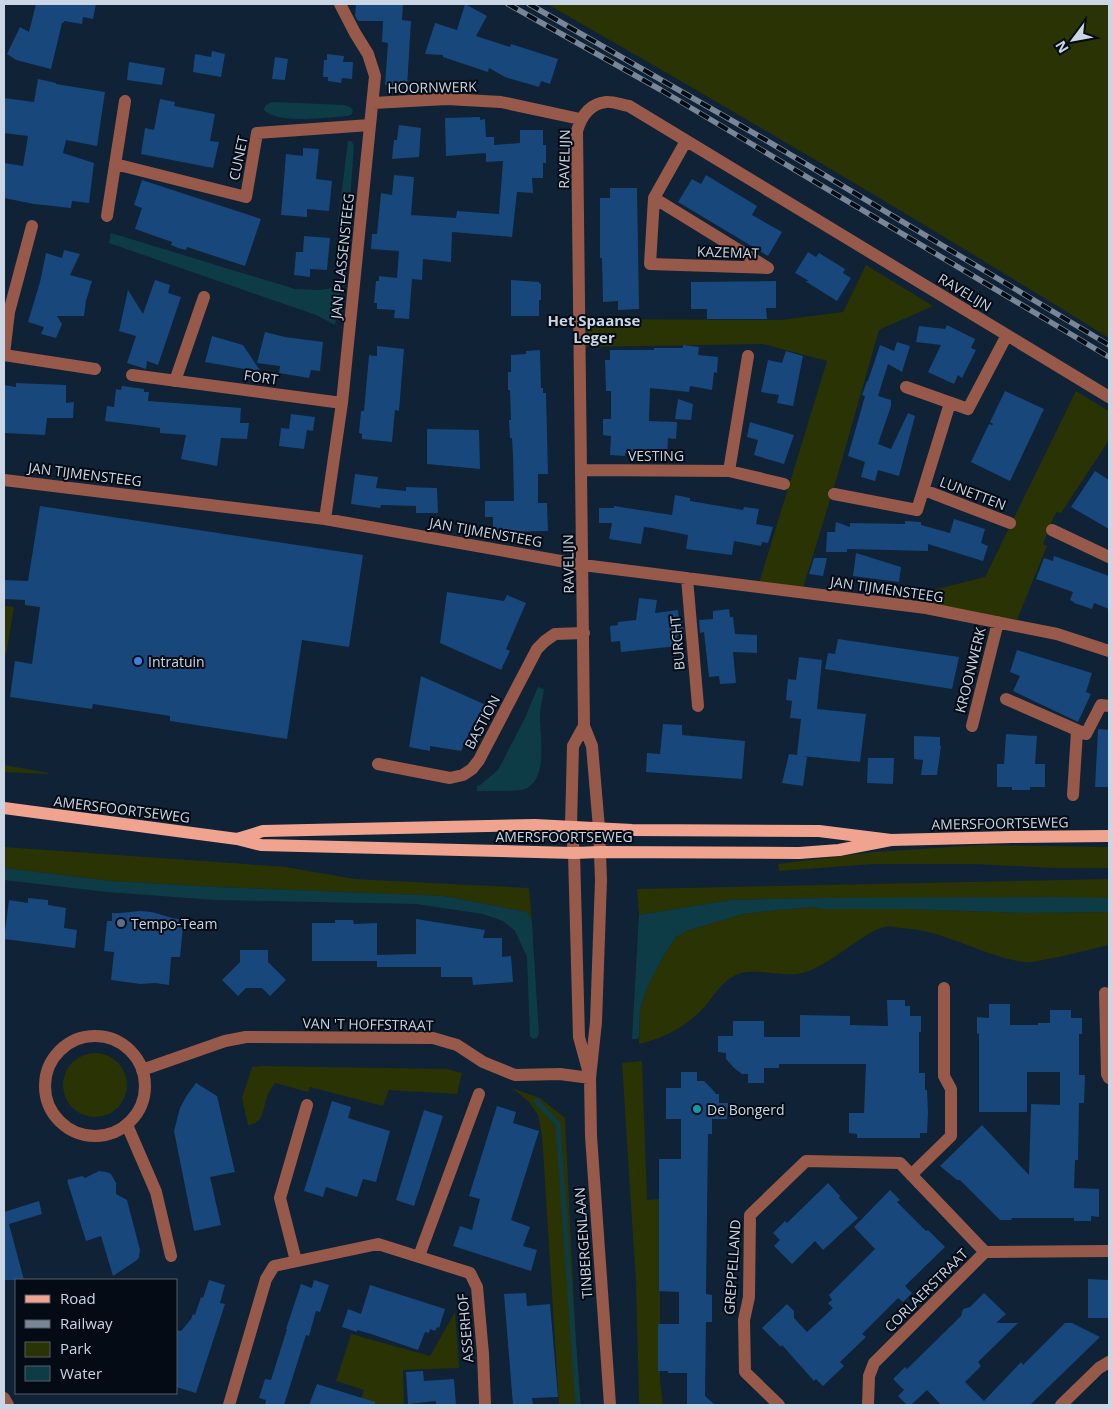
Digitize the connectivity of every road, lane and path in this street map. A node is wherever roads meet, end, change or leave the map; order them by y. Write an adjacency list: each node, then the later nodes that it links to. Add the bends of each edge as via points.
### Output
1 (340, 4): 3 (street, JAN PLASSENSTEEG, via 368,54 375,76)
2 (125, 101): 7 (street)
3 (373, 103): 4 (street, HOORNWERK, via 447,98 501,102); 5 (street, JAN PLASSENSTEEG)
4 (580, 119): 6 (street, RAVELIJN, via 590,108 606,102 629,106); 23 (street, RAVELIJN, via 577,131)
5 (370, 125): 7 (street, CUNET, via 257,133 246,197); 21 (street, JAN PLASSENSTEEG)
6 (686, 141): 8 (street, KAZEMAT); 13 (street, RAVELIJN)
7 (115, 164): 9 (street)
8 (654, 198): 8 (street, KAZEMAT, via 736,248 768,268 650,264)
9 (107, 216)
10 (32, 226): 12 (street)
11 (204, 297): 18 (street)
12 (7, 311): 14 (street)
13 (1007, 335): 20 (street, RAVELIJN); 22 (street, via 968,409)
14 (4, 355): 16 (street)
15 (748, 356): 24 (street)
16 (95, 369)
17 (132, 375): 18 (street, FORT)
18 (175, 381): 21 (street, FORT)
19 (906, 387): 22 (street)
20 (1109, 397)
21 (342, 403): 29 (street, JAN PLASSENSTEEG)
22 (950, 403): 27 (street, LUNETTEN)
23 (582, 470): 24 (street, VESTING); 33 (street, RAVELIJN)
24 (729, 470): 26 (street, VESTING)
25 (4, 480): 29 (street, JAN TIJMENSTEEG)
26 (784, 484)
27 (924, 490): 28 (street, LUNETTEN, via 917,510); 30 (street, LUNETTEN)
28 (834, 494)
29 (324, 519): 33 (street, JAN TIJMENSTEEG)
30 (1010, 523)
31 (1052, 530): 32 (street)
32 (1109, 557)
33 (583, 565): 34 (street, JAN TIJMENSTEEG); 36 (street, RAVELIJN)
34 (687, 578): 35 (street, JAN TIJMENSTEEG, via 926,608); 39 (street, BURCHT)
35 (998, 622): 37 (street, JAN TIJMENSTEEG, via 1057,634); 42 (street, KROONWERK)
36 (584, 633): 41 (street, RAVELIJN); 44 (street, BASTION, via 555,634 537,649 479,760 463,775 450,778)
37 (1109, 650)
38 (1006, 699): 43 (street)
39 (698, 706)
40 (1109, 706): 43 (street, via 1101,705 1086,734)
41 (584, 726): 47 (street, RAVELIJN, via 573,746); 48 (street, RAVELIJN, via 592,746)
42 (972, 726)
43 (1077, 731): 45 (street)
44 (378, 764)
45 (1072, 795)
46 (4, 808): 50 (main road, AMERSFOORTSEWEG)
47 (571, 826): 48 (main road, AMERSFOORTSEWEG); 50 (main road, AMERSFOORTSEWEG, via 263,831); 53 (street, RAVELIJN)
48 (599, 828): 51 (main road, AMERSFOORTSEWEG, via 819,832); 52 (street, RAVELIJN)
49 (1109, 836): 51 (main road, AMERSFOORTSEWEG)
50 (237, 838): 53 (main road, AMERSFOORTSEWEG, via 261,845)
51 (892, 840): 52 (main road, AMERSFOORTSEWEG, via 839,850 798,853)
52 (600, 852): 53 (main road, AMERSFOORTSEWEG); 57 (street, TINBERGENLAAN, via 602,894)
53 (574, 853): 57 (street, TINBERGENLAAN, via 579,1037)
54 (944, 988): 62 (street, via 944,1076 951,1089 951,1136)
55 (1105, 993): 58 (street, via 1106,1074)
56 (142, 1070): 57 (street, VAN 'T HOFFSTRAAT, via 246,1037 433,1038 458,1045 482,1062 515,1075 560,1074); 61 (street, via 145,1080 143,1100); 61 (street, via 138,1060 125,1046 97,1036 77,1039 62,1049 46,1074 45,1092 50,1109 74,1132 107,1135)
57 (590, 1078): 73 (street, TINBERGENLAAN, via 591,1136)
58 (1109, 1078)
59 (479, 1094): 66 (street)
60 (307, 1105): 67 (street, via 280,1198)
61 (127, 1125): 65 (street, via 156,1192)
62 (912, 1175): 64 (street, GREPPELLAND); 74 (street, GREPPELLAND, via 900,1163 806,1161 750,1215 748,1297 744,1320 745,1372)
63 (1109, 1251): 64 (street, CORLAERSTRAAT)
64 (985, 1252): 75 (street, CORLAERSTRAAT, via 874,1363 869,1376)
65 (171, 1256)
66 (419, 1256): 67 (street, ASSERHOF, via 378,1244); 72 (street, ASSERHOF, via 470,1273 477,1287)
67 (296, 1261): 71 (street, ASSERHOF, via 274,1266 266,1279)
68 (1109, 1362): 76 (street)
69 (4, 1398): 70 (street)
70 (8, 1405)
71 (229, 1405)
72 (485, 1405)
73 (610, 1405)
74 (779, 1405)
75 (868, 1405)
76 (1062, 1405)

